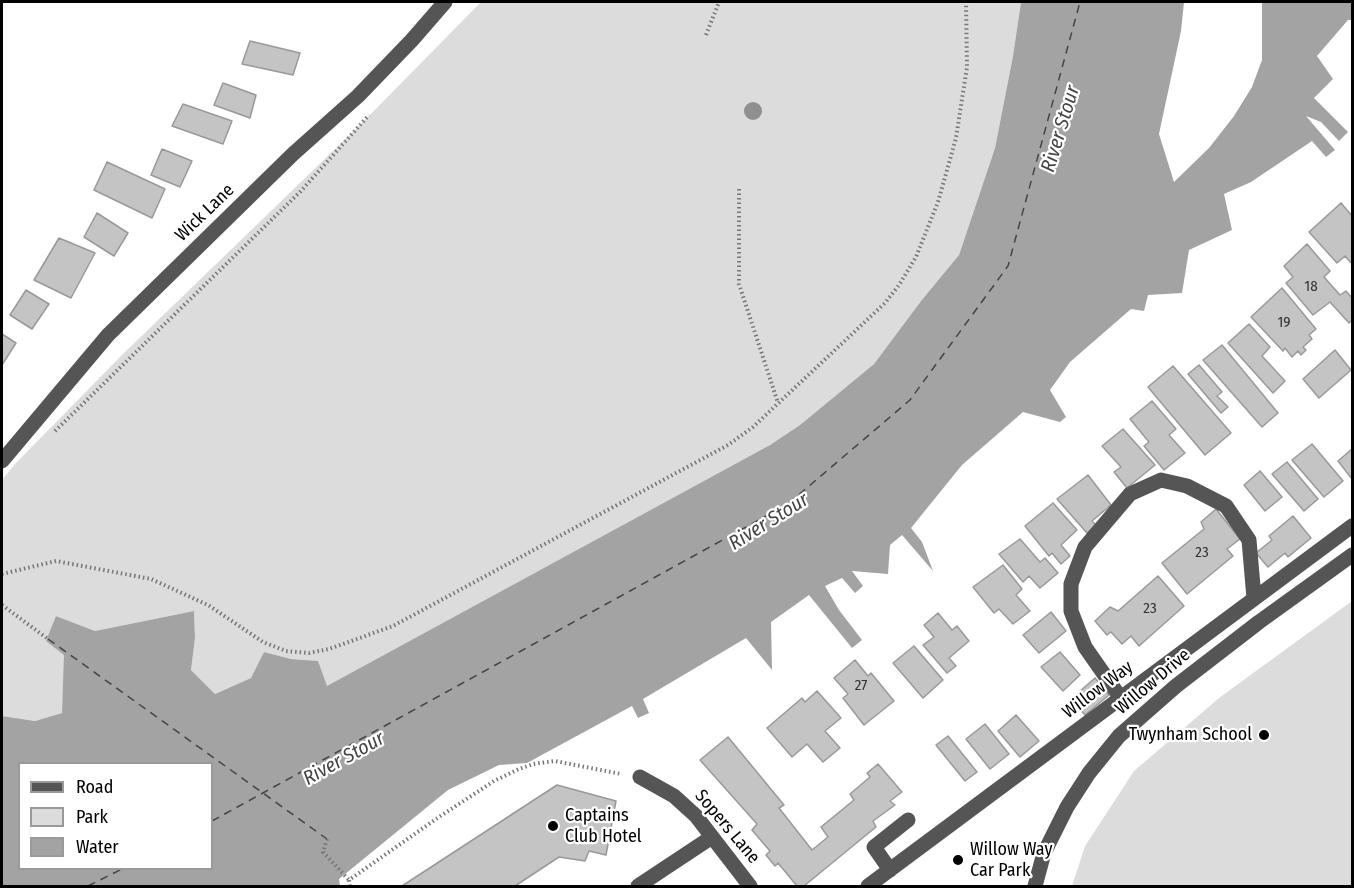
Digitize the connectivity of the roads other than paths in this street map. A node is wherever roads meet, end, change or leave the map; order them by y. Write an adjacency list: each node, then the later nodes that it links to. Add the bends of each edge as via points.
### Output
1 (445, 2): 2 (street, Wick Lane, via 358,96 108,335)
2 (2, 461)
3 (1353, 526): 5 (street, Willow Way)
4 (1353, 555): 14 (street, Willow Drive, via 1258,622 1119,736 1066,807 1044,853)
5 (1254, 598): 6 (street, Willow Way); 6 (street, via 1249,540 1226,506 1187,486 1161,480 1130,494 1085,547 1071,584 1071,611 1085,647)
6 (1120, 698): 10 (street, Willow Way)
7 (640, 777): 9 (street, Sopers Lane, via 674,796)
8 (908, 820): 10 (street, via 874,847)
9 (712, 837): 11 (street); 12 (street, Sopers Lane)
10 (890, 870): 13 (street, Willow Way)
11 (638, 886)
12 (750, 886)
13 (868, 886)
14 (1035, 886)

